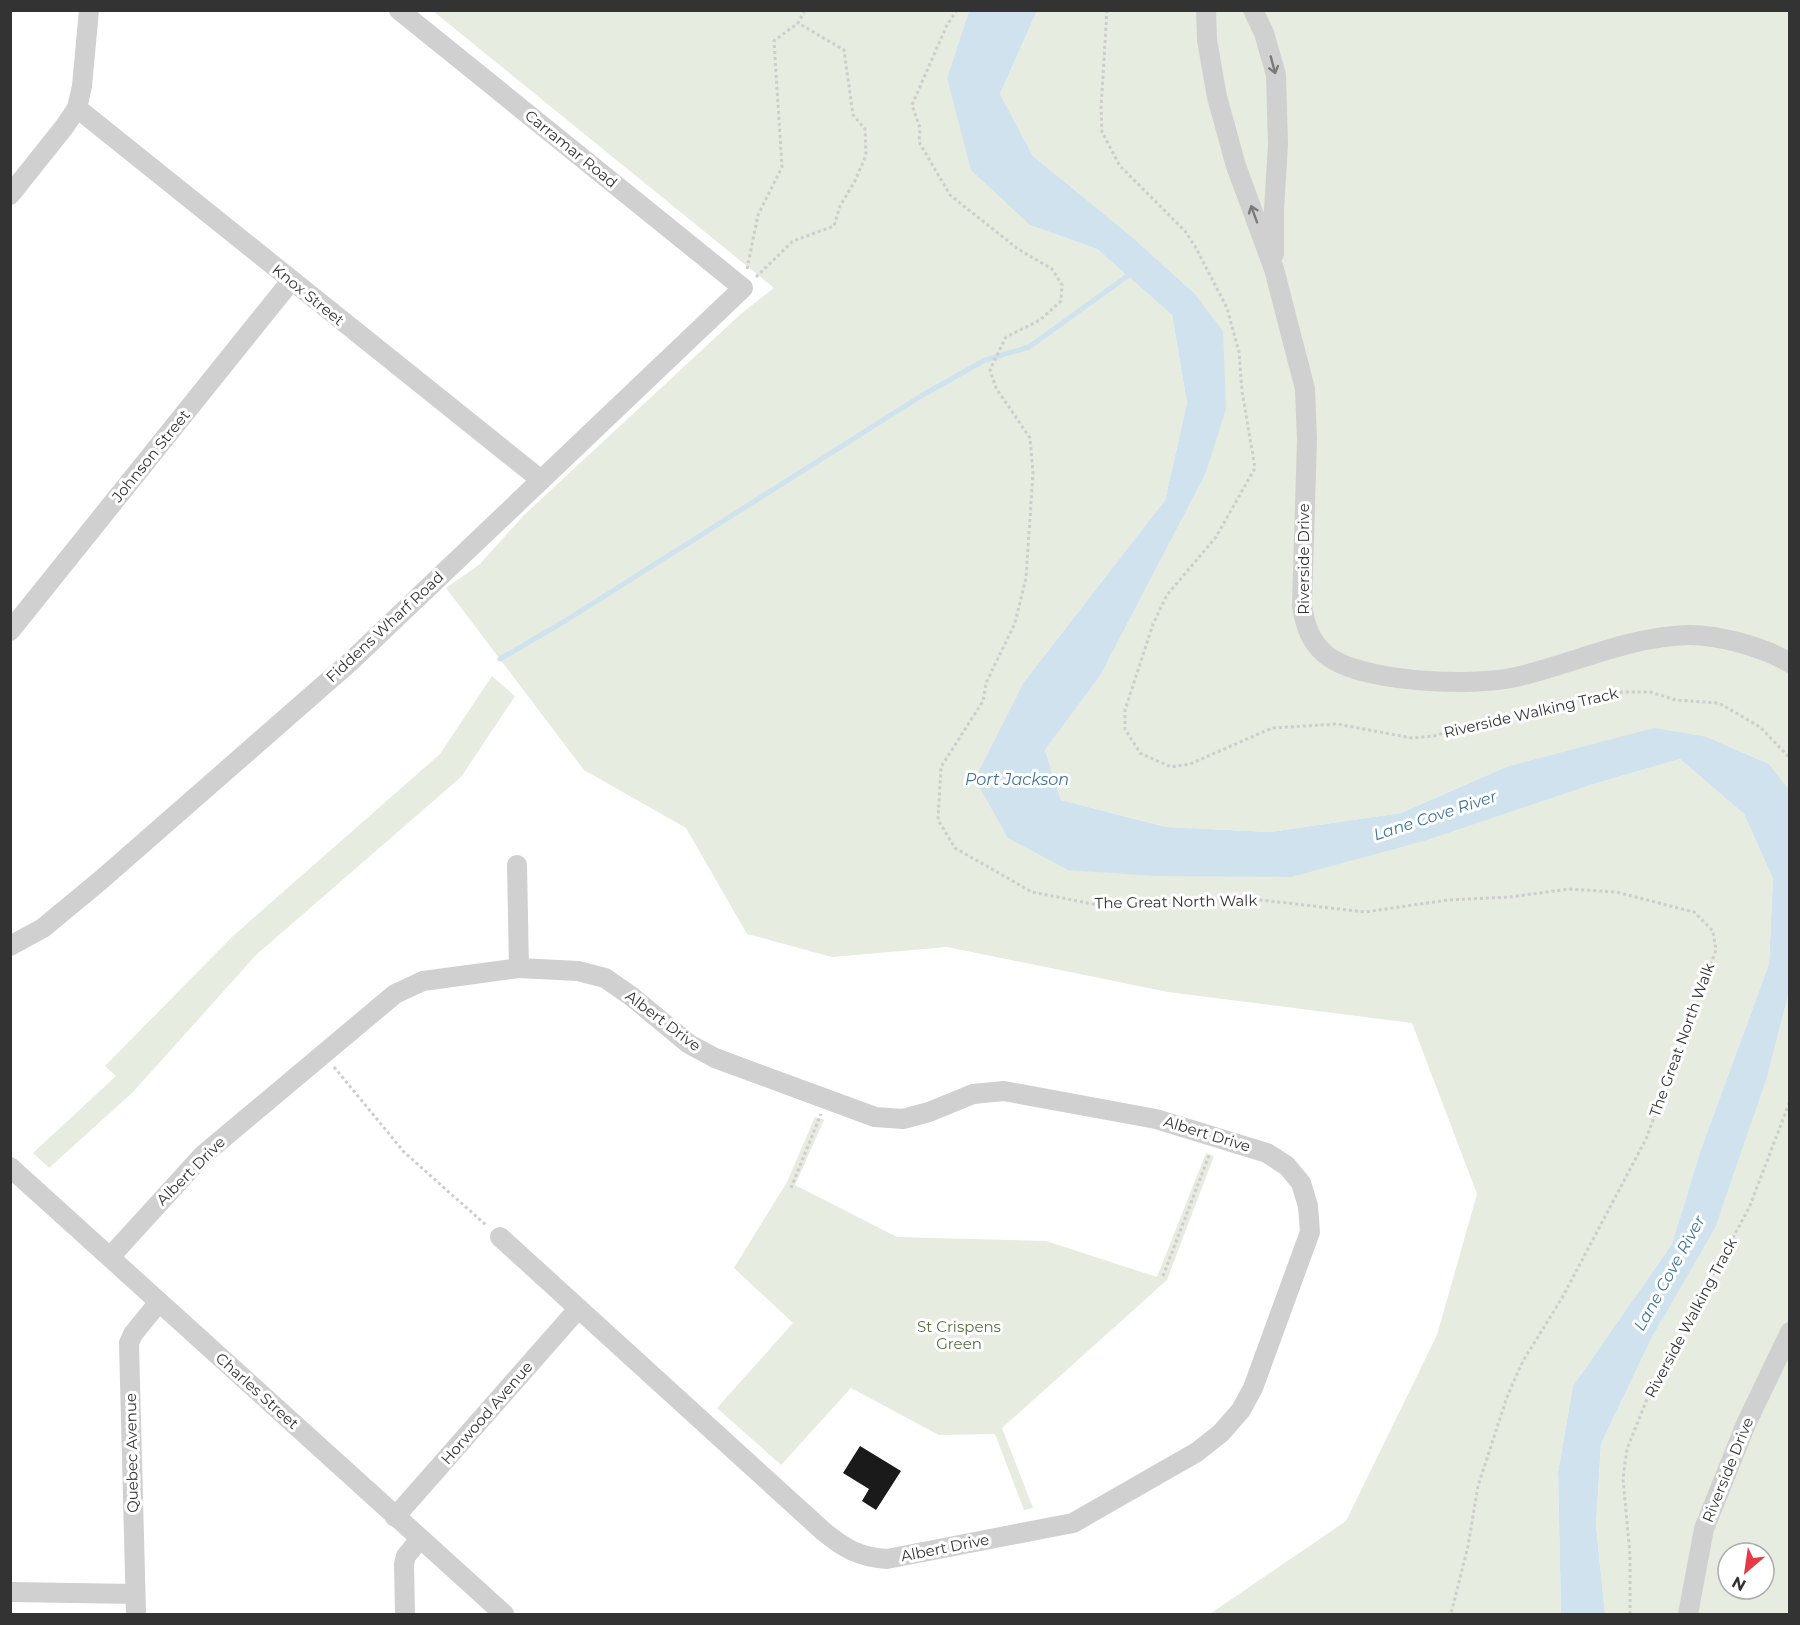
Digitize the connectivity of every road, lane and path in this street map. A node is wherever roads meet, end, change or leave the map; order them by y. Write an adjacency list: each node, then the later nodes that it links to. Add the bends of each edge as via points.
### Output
1 (89, 10): 9 (street)
2 (399, 10): 13 (street, Carramar Road)
3 (805, 10): 8 (path)
4 (1107, 10): 17 (path, Riverside Walking Track, via 1102,132 1120,166 1185,231 1227,308 1239,352 1255,468 1216,537 1167,595 1153,624 1125,710 1125,729 1140,753 1171,767 1190,764 1272,728 1337,724 1412,738 1434,736 1621,692 1650,692 1676,700 1719,703 1760,727)
5 (1206, 10): 11 (street, Riverside Drive, one-way to 5, via 1236,166 1217,97)
6 (1253, 10): 11 (street, Riverside Drive, one-way to 11, via 1276,75)
7 (957, 11): 40 (path, The Great North Walk, via 914,97 919,142 950,195 1018,249 1052,269 1062,285 1061,301 1040,320 1006,337 990,369 996,388 1030,438 1033,473 1026,578 1015,624 986,682 983,701 941,767 938,820 955,848 1032,892 1098,904 1253,899 1365,912 1569,889 1616,892 1694,912 1713,931 1716,950 1646,1139 1507,1397 1478,1486)
8 (798, 22): 13 (path, via 774,41 782,167 758,215); 13 (path, via 844,50 852,115 865,129 866,155 834,226 793,241)
9 (77, 108): 10 (street); 12 (street, Knox Street)
10 (10, 195)
11 (1274, 269): 16 (street, Riverside Drive, via 1305,389 1302,606 1308,633 1324,654 1350,669 1369,673 1479,682 1516,677 1651,639 1688,635 1720,638)
12 (291, 281): 14 (street, Knox Street); 15 (street, Johnson Street)
13 (743, 288): 14 (street, Fiddens Wharf Road)
14 (541, 480): 19 (street, Fiddens Wharf Road, via 349,663 101,880 43,928)
15 (10, 631)
16 (1790, 663)
17 (1790, 758)
18 (517, 865): 20 (street)
19 (10, 946)
20 (519, 968): 21 (street, Albert Drive, via 423,981 395,994); 22 (street, Albert Drive, via 578,971 605,978 689,1044 715,1058)
21 (323, 1054): 27 (path, via 404,1152); 28 (street, Albert Drive, via 203,1155)
22 (827, 1098): 24 (street, Albert Drive, via 875,1117 903,1119 973,1094 1004,1091 1156,1119); 26 (path)
23 (1790, 1101): 41 (path, Riverside Walking Track, via 1749,1208 1653,1384 1627,1449 1623,1478 1630,1555)
24 (1216, 1137): 29 (path); 31 (street, Albert Drive, via 1267,1153 1287,1166 1301,1183 1308,1206 1310,1232 1253,1388 1228,1426 1197,1452 1072,1523 887,1559 866,1557 842,1546 823,1531)
25 (10, 1167): 28 (street, Charles Street)
26 (791, 1188)
27 (500, 1237): 31 (street, Albert Drive)
28 (110, 1257): 30 (street, Charles Street)
29 (1164, 1276)
30 (159, 1302): 33 (street, Charles Street); 36 (street, Quebec Avenue, via 129,1343)
31 (578, 1309): 33 (street, Horwood Avenue)
32 (1790, 1332): 42 (street, Riverside Drive, via 1746,1424 1704,1528)
33 (395, 1516): 34 (street, Charles Street)
34 (420, 1539): 38 (street, via 404,1564); 39 (street, Charles Street)
35 (10, 1592): 36 (street)
36 (135, 1594): 37 (street, Quebec Avenue)
37 (136, 1614)
38 (405, 1614)
39 (504, 1614)
40 (1451, 1614)
41 (1630, 1614)
42 (1688, 1614)

